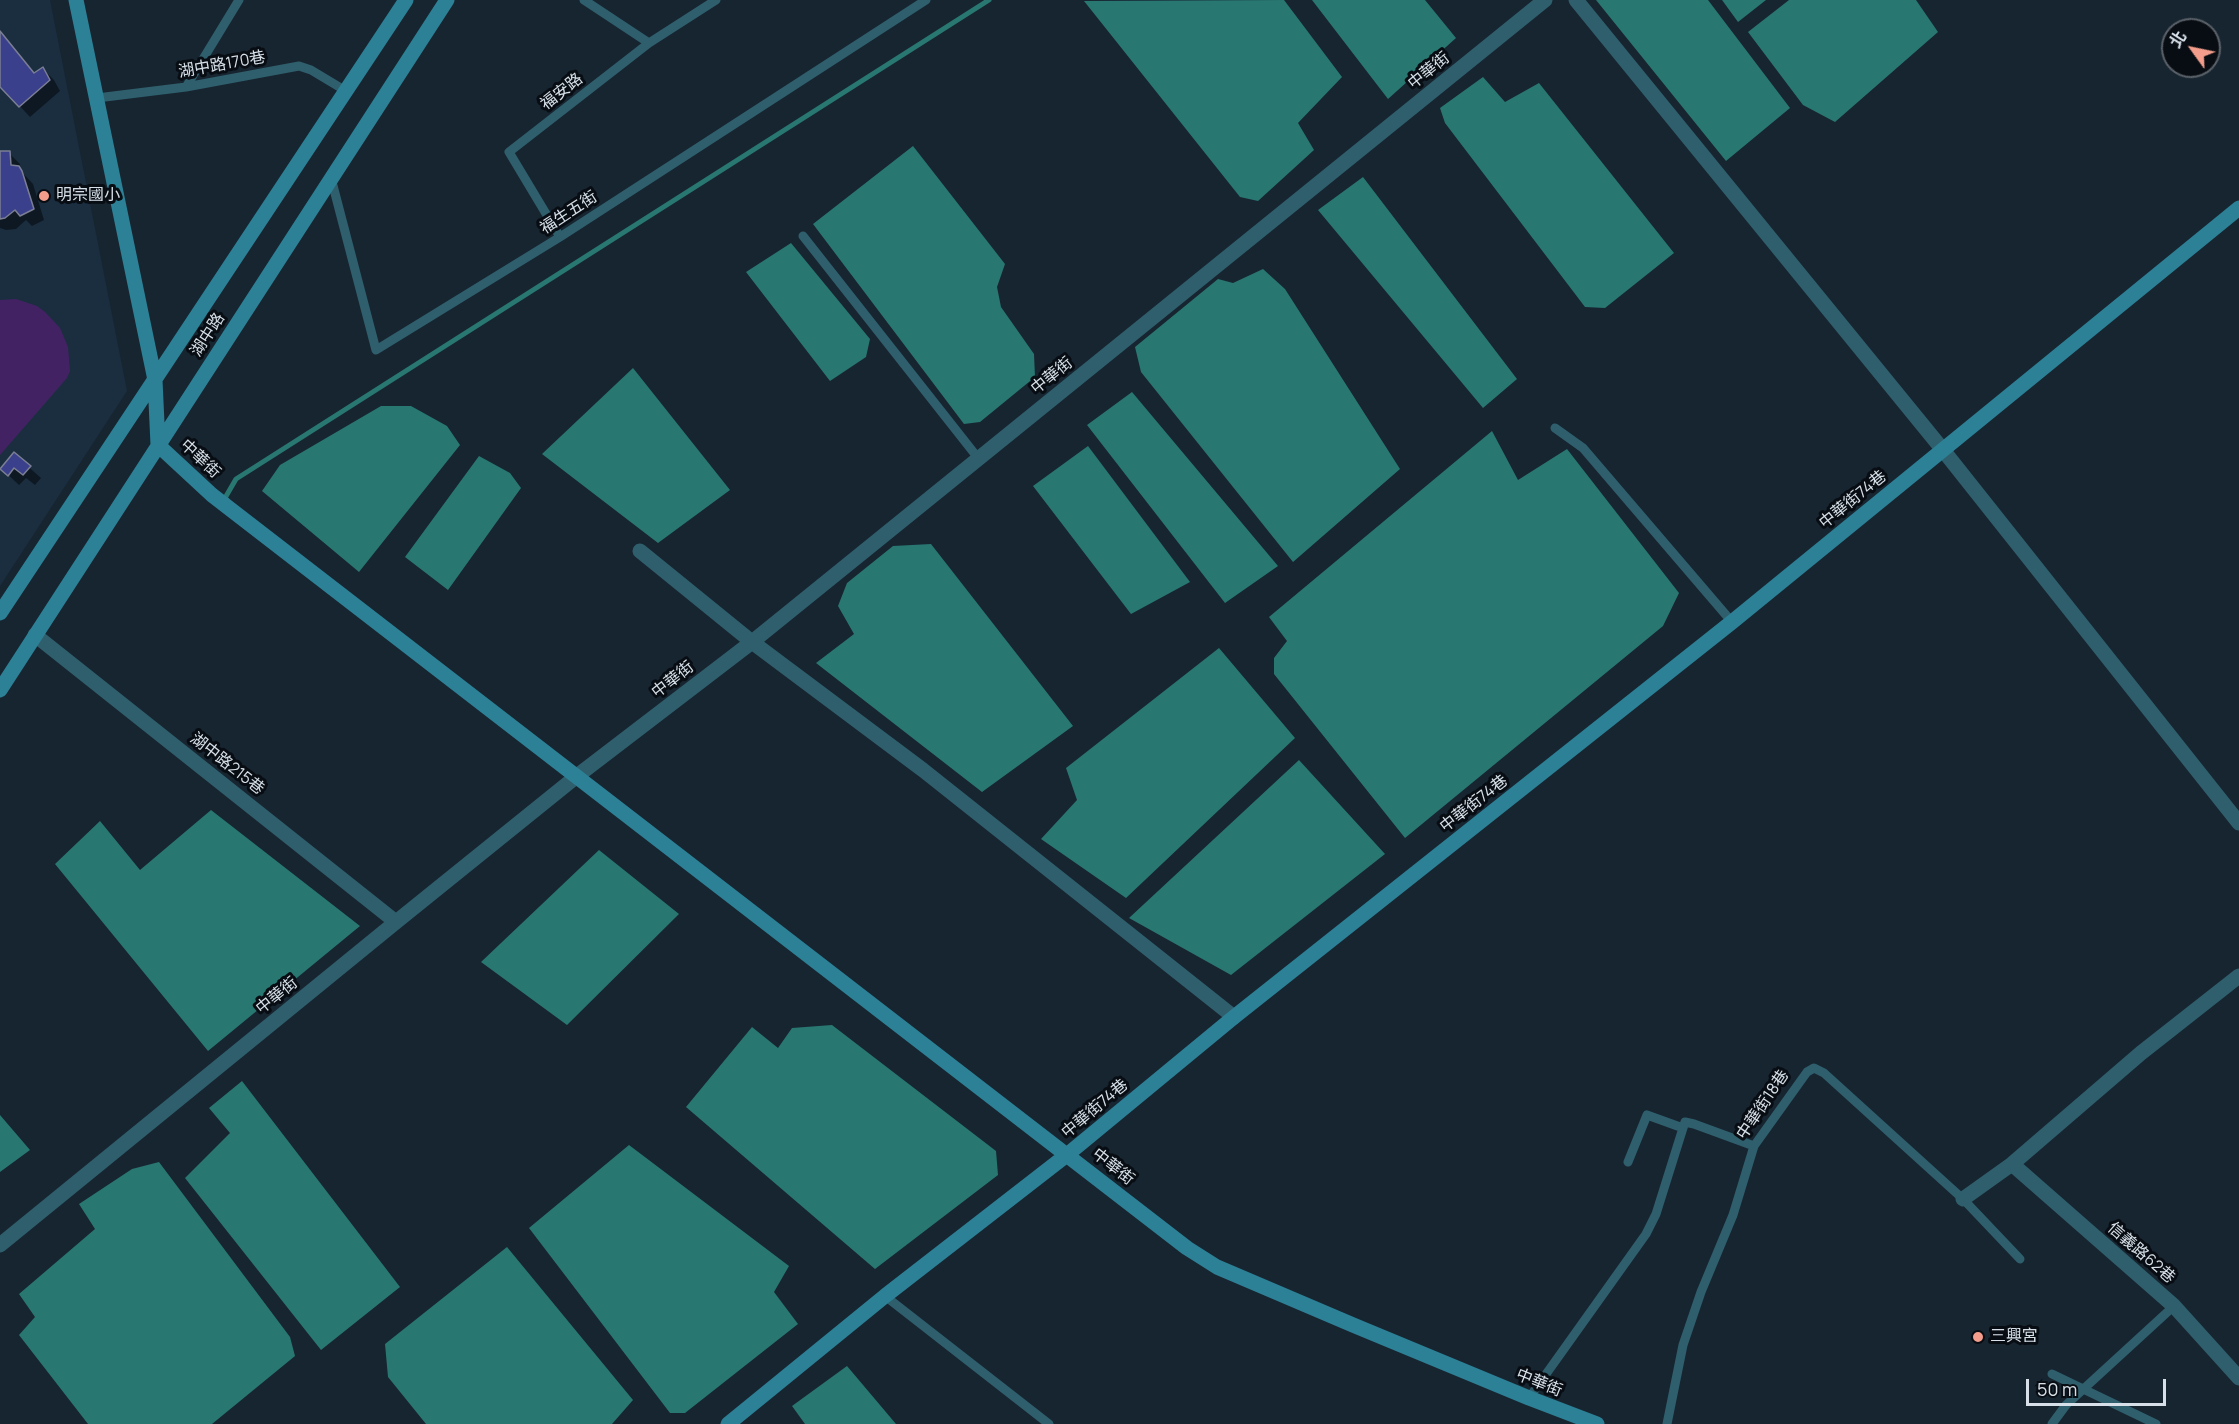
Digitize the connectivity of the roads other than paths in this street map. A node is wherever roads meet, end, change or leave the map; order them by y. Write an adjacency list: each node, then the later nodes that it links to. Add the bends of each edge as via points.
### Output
1 (76, 0): 13 (street, 中華街)
2 (239, 0): 11 (lane)
3 (406, 0): 12 (street, 湖中路)
4 (447, 0): 14 (street, 湖中路)
5 (584, 0): 10 (lane)
6 (716, 0): 10 (lane, 福安路)
7 (926, 0): 17 (lane, 福生五街)
8 (1545, 0): 22 (street, 中華街)
9 (1576, 0): 21 (street)
10 (649, 43): 17 (lane, 福安路, via 509,152)
11 (186, 87): 12 (lane, 湖中路170巷, via 299,66); 13 (lane, 湖中路170巷)
12 (346, 91): 18 (street, 湖中路)
13 (97, 98): 18 (street, 中華街)
14 (330, 178): 17 (lane, 福生五街, via 376,350); 20 (street, 湖中路)
15 (2239, 208): 21 (street, 中華街74巷)
16 (803, 236): 22 (lane)
17 (560, 237)
18 (155, 380): 20 (street, 中華街); 24 (street, 湖中路)
19 (1555, 428): 25 (lane, via 1583,448)
20 (158, 445): 26 (street, 湖中路); 29 (street, 中華街, via 212,495)
21 (1943, 450): 25 (street, 中華街74巷); 30 (street)
22 (978, 458): 27 (street, 中華街)
23 (640, 551): 27 (street)
24 (0, 613)
25 (1732, 622): 33 (street, 中華街74巷)
26 (35, 635): 28 (street, 湖中路); 31 (street, 湖中路215巷)
27 (752, 642): 29 (street, 中華街); 33 (street, via 924,770)
28 (0, 690)
29 (577, 776): 31 (street, 中華街); 36 (street, 中華街)
30 (2239, 824)
31 (396, 922): 40 (street, 中華街)
32 (2239, 976): 38 (street, via 2141,1053)
33 (1234, 1017): 36 (street, 中華街74巷)
34 (1683, 1128): 35 (lane, via 1685,1122 1694,1124); 37 (lane, via 1647,1115); 47 (lane, via 1646,1234)
35 (1754, 1146): 39 (lane, 中華街18巷, via 1807,1072 1814,1068); 51 (lane, 中華街18巷, via 1733,1215 1683,1345)
36 (1068, 1154): 42 (street, 中華街74巷); 47 (street, 中華街, via 1217,1267)
37 (1628, 1162)
38 (2012, 1164): 39 (street); 43 (street, 信義路62巷)
39 (1963, 1199): 41 (lane, 中華街18巷)
40 (0, 1245)
41 (2020, 1259)
42 (885, 1296): 48 (street, 中華街74巷); 49 (lane)
43 (2174, 1306): 45 (street, 信義路62巷); 46 (lane)
44 (2052, 1374): 46 (lane)
45 (2239, 1378)
46 (2083, 1389): 52 (lane); 53 (lane)
47 (1528, 1398): 50 (street, 中華街)
48 (728, 1424)
49 (1049, 1424)
50 (1597, 1424)
51 (1667, 1424)
52 (2052, 1424)
53 (2156, 1424)

